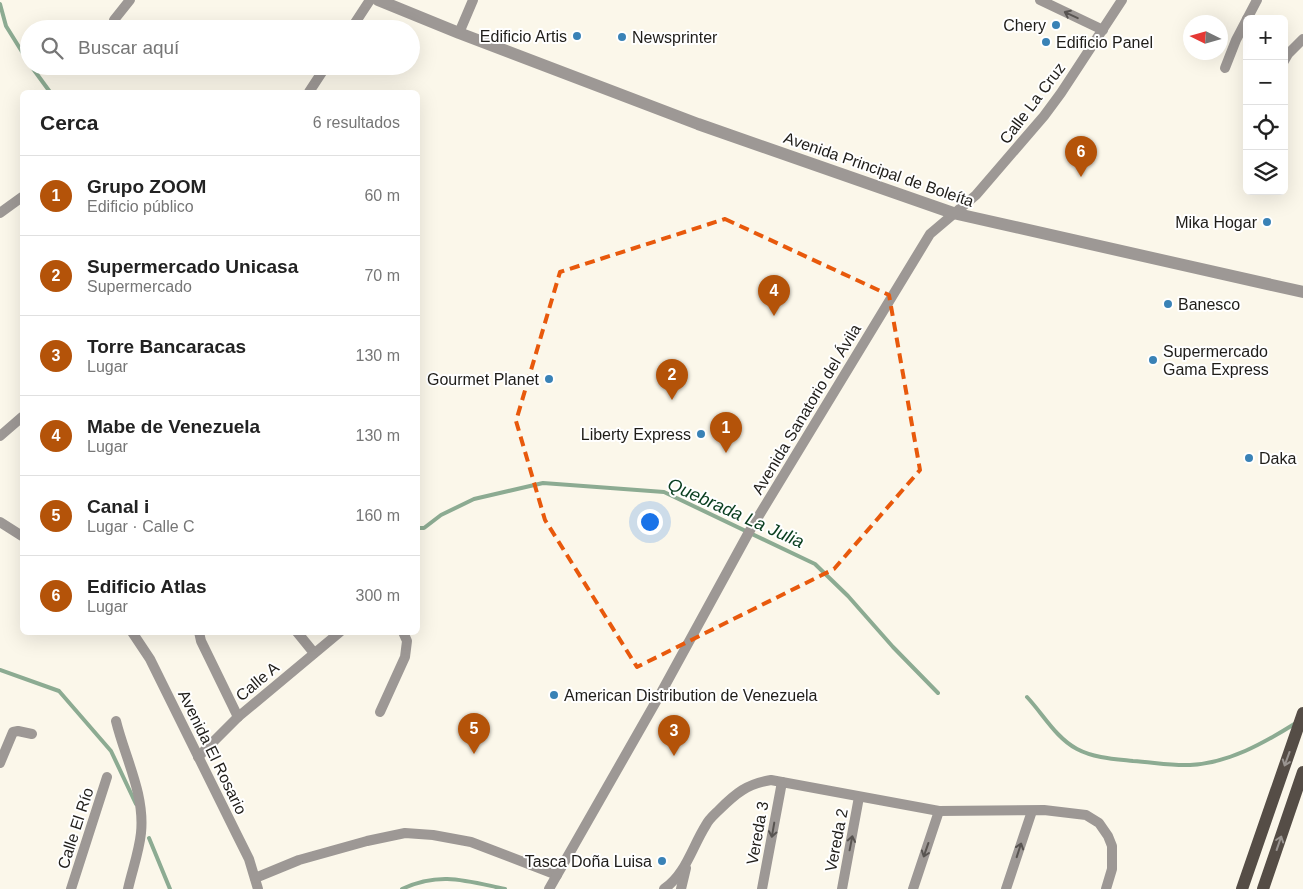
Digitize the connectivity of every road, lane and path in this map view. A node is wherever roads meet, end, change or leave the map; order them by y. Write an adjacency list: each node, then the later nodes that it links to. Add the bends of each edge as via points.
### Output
1 (130, 0): 9 (street)
2 (370, 0): 10 (street)
3 (378, 0): 13 (street, Avenida Principal de Boleíta)
4 (473, 0): 13 (street)
5 (1040, 0): 12 (street, one-way to 5)
6 (1122, 0): 12 (street, Calle La Cruz)
7 (1257, 0): 8 (street)
8 (1249, 15)
9 (114, 20)
10 (357, 20)
11 (1243, 27): 16 (street)
12 (1102, 30): 21 (street, Calle La Cruz, via 1044,116 976,195)
13 (458, 34): 21 (street, Avenida Principal de Boleíta, via 698,124)
14 (1303, 39): 15 (street)
15 (1285, 60)
16 (1225, 68)
17 (320, 75): 18 (street)
18 (310, 90)
19 (20, 198): 20 (street)
20 (0, 213)
21 (953, 214): 22 (street, Avenida Principal de Boleíta); 47 (street, Avenida Sanatorio del Ávila, via 930,234 749,532)
22 (1303, 292)
23 (20, 419): 24 (street)
24 (0, 436)
25 (0, 522): 26 (street)
26 (20, 535)
27 (134, 635): 38 (street, Avenida El Rosario, via 150,659)
28 (200, 635): 35 (street)
29 (300, 635): 32 (street)
30 (336, 635): 32 (street, Calle A)
31 (405, 635): 33 (street, via 407,650)
32 (314, 652): 35 (street, Calle A)
33 (380, 712)
34 (1303, 713): 60 (main road, one-way to 60)
35 (238, 717): 38 (street, Calle A)
36 (116, 721): 50 (street, via 141,813 141,833)
37 (32, 734): 39 (street, via 18,730 13,732)
38 (198, 757): 48 (street, Avenida El Rosario, via 249,859)
39 (0, 763)
40 (1303, 772): 61 (main road, one-way to 40)
41 (107, 777): 49 (street, Calle El Río)
42 (782, 782): 43 (street); 46 (street, via 757,782 740,791 706,823); 55 (street, Vereda 3, one-way to 55)
43 (860, 797): 44 (street); 56 (street, Vereda 2, one-way to 43)
44 (939, 811): 45 (street); 57 (street, one-way to 57)
45 (1032, 811): 58 (street, one-way to 45); 59 (street, via 1086,815 1099,823 1112,846 1112,869)
46 (687, 862): 53 (street, via 674,882); 54 (street)
47 (557, 875): 48 (street, via 471,842 405,833 299,860); 52 (street, Avenida Sanatorio del Ávila)
48 (255, 878): 51 (street, Avenida El Rosario)
49 (71, 889)
50 (128, 889)
51 (258, 889)
52 (549, 889)
53 (664, 889)
54 (681, 889)
55 (762, 889)
56 (842, 889)
57 (913, 889)
58 (1006, 889)
59 (1106, 889)
60 (1242, 889)
61 (1263, 889)

